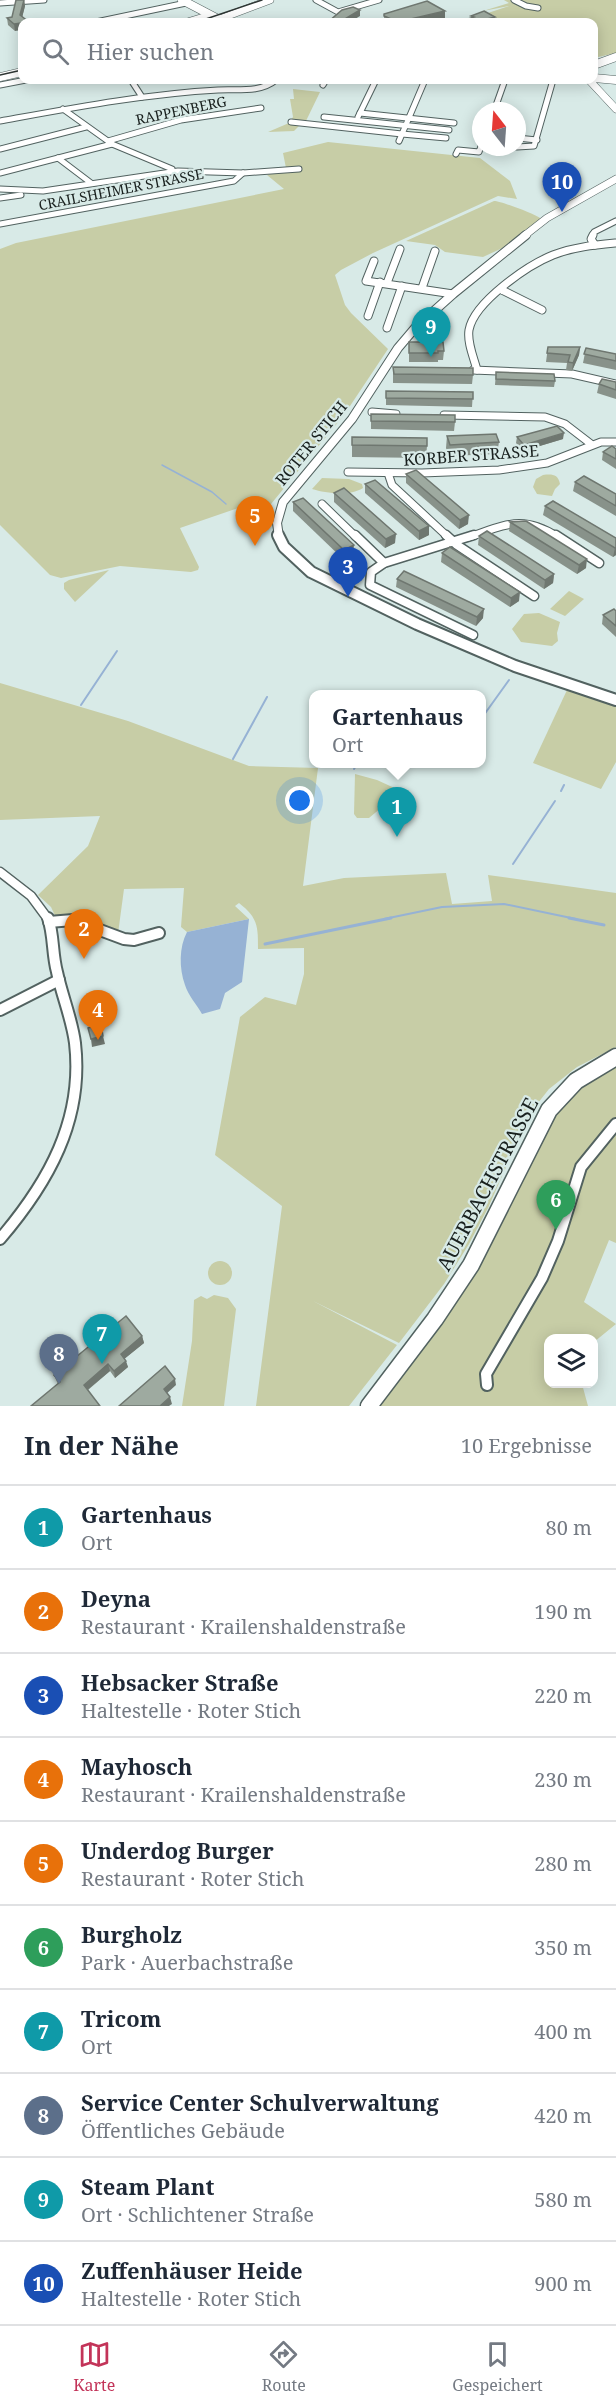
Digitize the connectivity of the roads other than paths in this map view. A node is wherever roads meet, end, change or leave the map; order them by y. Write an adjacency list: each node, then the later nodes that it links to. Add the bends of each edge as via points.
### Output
1 (44, 0): 8 (street)
2 (255, 0): 13 (street)
3 (270, 0): 14 (street)
4 (316, 0): 10 (street)
5 (379, 0): 10 (street)
6 (514, 0): 9 (street)
7 (184, 1): 11 (street); 12 (main road)
8 (0, 3)
9 (538, 8)
10 (338, 12): 15 (street)
11 (113, 18)
12 (212, 18)
13 (219, 18)
14 (220, 18)
15 (333, 18)
16 (616, 57): 17 (main road)
17 (598, 63)
18 (18, 68): 19 (main road)
19 (0, 72)
20 (18, 73): 21 (main road)
21 (0, 77)
22 (598, 78): 23 (main road)
23 (616, 80)
24 (18, 82): 32 (street)
25 (134, 84): 33 (street)
26 (271, 84): 33 (street)
27 (374, 84): 38 (street)
28 (423, 84): 40 (street)
29 (504, 84): 34 (street)
30 (552, 84): 52 (street)
31 (593, 84): 37 (street)
32 (0, 85)
33 (142, 97): 36 (street)
34 (497, 102)
35 (261, 108): 54 (street, RAPPENBERG, via 181,120)
36 (63, 109): 41 (street); 46 (street)
37 (616, 109)
38 (360, 113): 40 (street); 42 (street)
39 (324, 117): 42 (street)
40 (407, 118): 44 (street); 45 (street)
41 (0, 121)
42 (356, 121): 45 (street); 47 (street)
43 (291, 122): 47 (street)
44 (454, 123)
45 (406, 126): 48 (street); 49 (street)
46 (86, 127): 54 (street); 56 (street)
47 (353, 129): 49 (street)
48 (449, 130)
49 (402, 134): 50 (street); 53 (street)
50 (446, 138)
51 (526, 139): 52 (street)
52 (537, 140): 55 (street, via 534,146)
53 (399, 141)
54 (110, 142): 59 (street, RAPPENBERG); 61 (street)
55 (526, 148)
56 (0, 149)
57 (472, 152): 58 (street, via 458,150)
58 (456, 154)
59 (58, 158): 62 (street, RAPPENBERG); 65 (street)
60 (299, 169): 63 (street)
61 (178, 171): 63 (street); 65 (street)
62 (0, 173)
63 (243, 173): 70 (street, CRAILSHEIMER STRASSE, via 234,181)
64 (616, 179): 80 (street, ROTER STICH, via 547,218)
65 (91, 183): 67 (street)
66 (2, 189): 67 (street); 68 (street, via 6,193)
67 (34, 192): 68 (street)
68 (2, 198)
69 (616, 221): 72 (street, via 592,235)
70 (0, 224)
71 (616, 243): 72 (street)
72 (595, 245): 79 (street, via 543,259)
73 (400, 249): 76 (street)
74 (435, 251): 78 (street)
75 (374, 261): 76 (street, via 366,281)
76 (384, 283): 77 (street); 82 (street)
77 (402, 285): 78 (street); 83 (street)
78 (422, 288): 80 (street)
79 (502, 290): 81 (street); 85 (street, via 470,322 469,336)
80 (453, 294): 100 (street, ROTER STICH, via 402,343 352,419 283,502 277,533 284,547 311,572 515,666)
81 (542, 310)
82 (368, 316)
83 (387, 328)
84 (466, 370): 85 (street)
85 (477, 370): 86 (street, via 572,374)
86 (616, 384)
87 (372, 412): 88 (street)
88 (406, 415)
89 (438, 415): 91 (street, KORBER STRASSE, via 545,417 568,425)
90 (616, 442): 91 (street, KORBER STRASSE)
91 (591, 444): 93 (street, KORBER STRASSE, via 566,458 528,467)
92 (348, 471): 93 (street, KORBER STRASSE)
93 (388, 473): 95 (street, via 392,485)
94 (322, 504): 96 (street)
95 (453, 540): 96 (street); 97 (street, via 528,522 540,525); 98 (street)
96 (384, 563): 99 (street, via 371,572 370,585)
97 (599, 563)
98 (534, 596)
99 (473, 635)
100 (616, 700)
101 (0, 872): 102 (street, via 37,903)
102 (49, 921): 103 (street, via 73,921 124,939); 104 (street)
103 (159, 933)
104 (59, 980): 105 (street); 108 (street, via 75,1044 74,1101 47,1179)
105 (0, 1010)
106 (616, 1057): 110 (main road, AUERBACHSTRASSE, via 576,1081 546,1113 470,1266 432,1324)
107 (616, 1124): 109 (street, via 582,1167 542,1278 486,1374)
108 (0, 1239)
109 (487, 1385)
110 (369, 1406)

